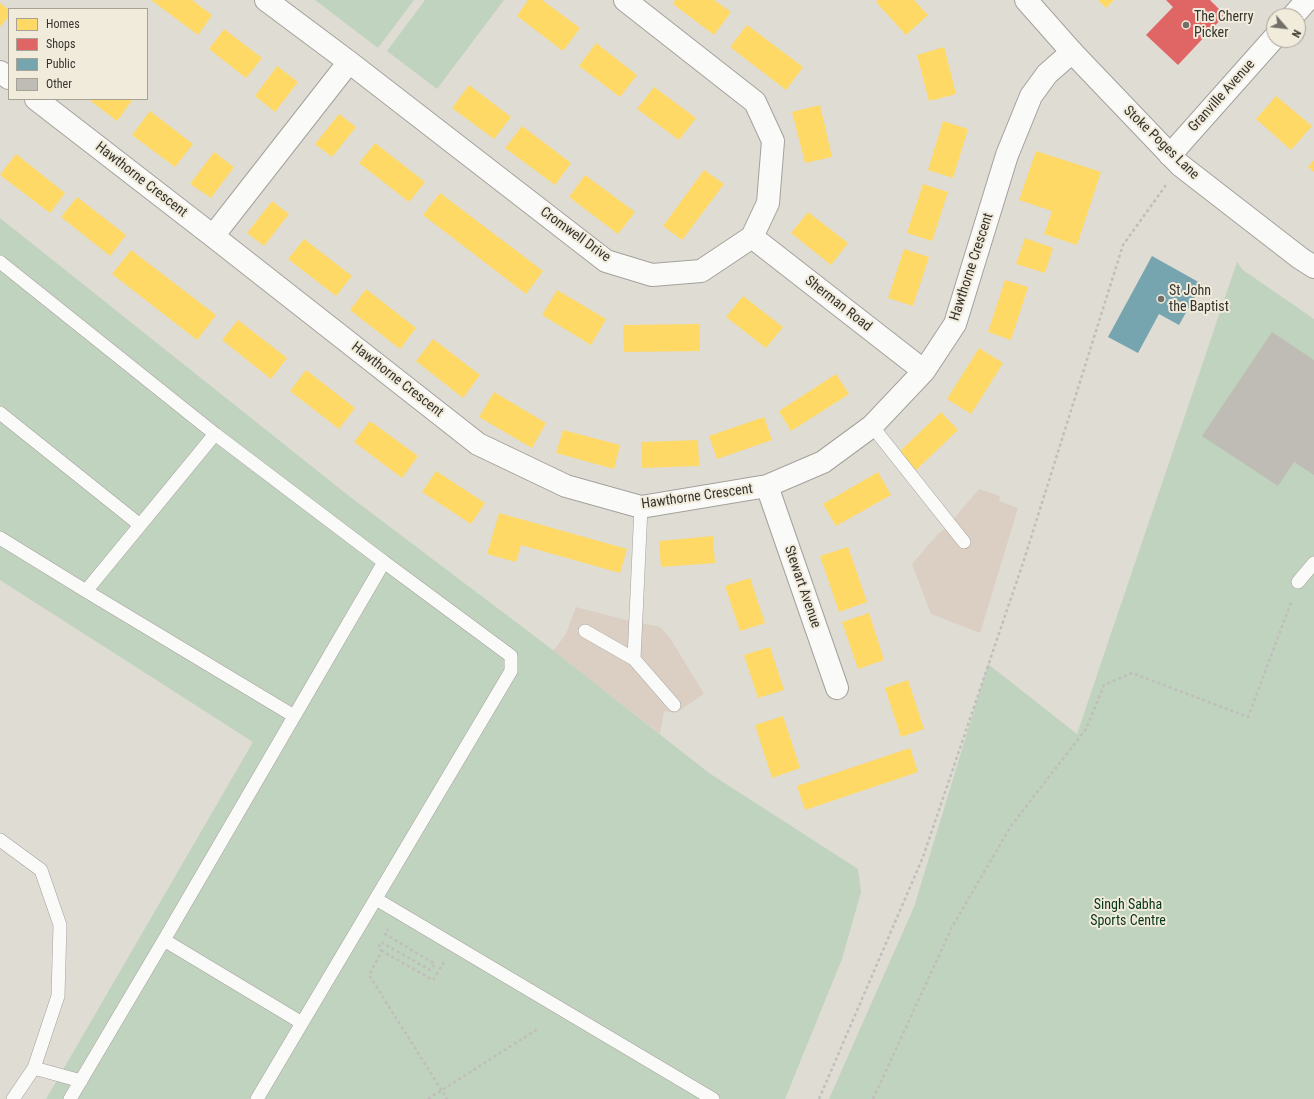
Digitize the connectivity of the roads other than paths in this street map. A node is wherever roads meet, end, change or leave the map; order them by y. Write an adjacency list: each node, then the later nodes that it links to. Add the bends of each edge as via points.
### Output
1 (266, 0): 8 (street, Cromwell Drive)
2 (625, 0): 12 (street, via 755,102 774,142 768,202)
3 (1026, 0): 7 (street, Stoke Poges Lane)
4 (1307, 0): 5 (street)
5 (1300, 8)
6 (1266, 48): 10 (street, Granville Avenue)
7 (1072, 52): 10 (street, Stoke Poges Lane); 15 (street, Hawthorne Crescent, via 1047,74 1031,96 1007,155 955,324)
8 (349, 62): 11 (street); 12 (street, Cromwell Drive, via 606,261 652,275 701,271)
9 (37, 100): 11 (street, Hawthorne Crescent)
10 (1175, 160): 14 (street, Stoke Poges Lane)
11 (213, 236): 20 (street, Hawthorne Crescent, via 478,444 566,486)
12 (752, 237): 15 (street, Sherman Road)
13 (0, 262): 18 (lane)
14 (1314, 267)
15 (924, 371): 17 (street, Hawthorne Crescent)
16 (0, 413): 21 (lane)
17 (872, 426): 19 (street, Hawthorne Crescent, via 823,462); 23 (lane)
18 (215, 434): 21 (lane); 24 (lane)
19 (767, 486): 20 (street, Hawthorne Crescent); 30 (street, Stewart Avenue)
20 (641, 508): 29 (lane)
21 (140, 525): 27 (lane)
22 (0, 538): 27 (lane)
23 (964, 542)
24 (384, 562): 32 (lane); 34 (lane, via 511,656 512,671)
25 (1314, 563): 26 (lane)
26 (1298, 582)
27 (86, 591): 32 (lane)
28 (584, 631): 29 (lane)
29 (634, 659): 31 (lane)
30 (837, 688)
31 (674, 705)
32 (294, 716): 35 (lane)
33 (0, 840): 37 (lane, via 41,870 60,925 58,996)
34 (376, 899): 36 (lane); 42 (lane)
35 (164, 940): 36 (lane); 38 (lane)
36 (302, 1024): 41 (lane)
37 (34, 1068): 38 (lane); 39 (lane)
38 (81, 1081): 40 (lane)
39 (13, 1099)
40 (70, 1099)
41 (257, 1099)
42 (713, 1099)

